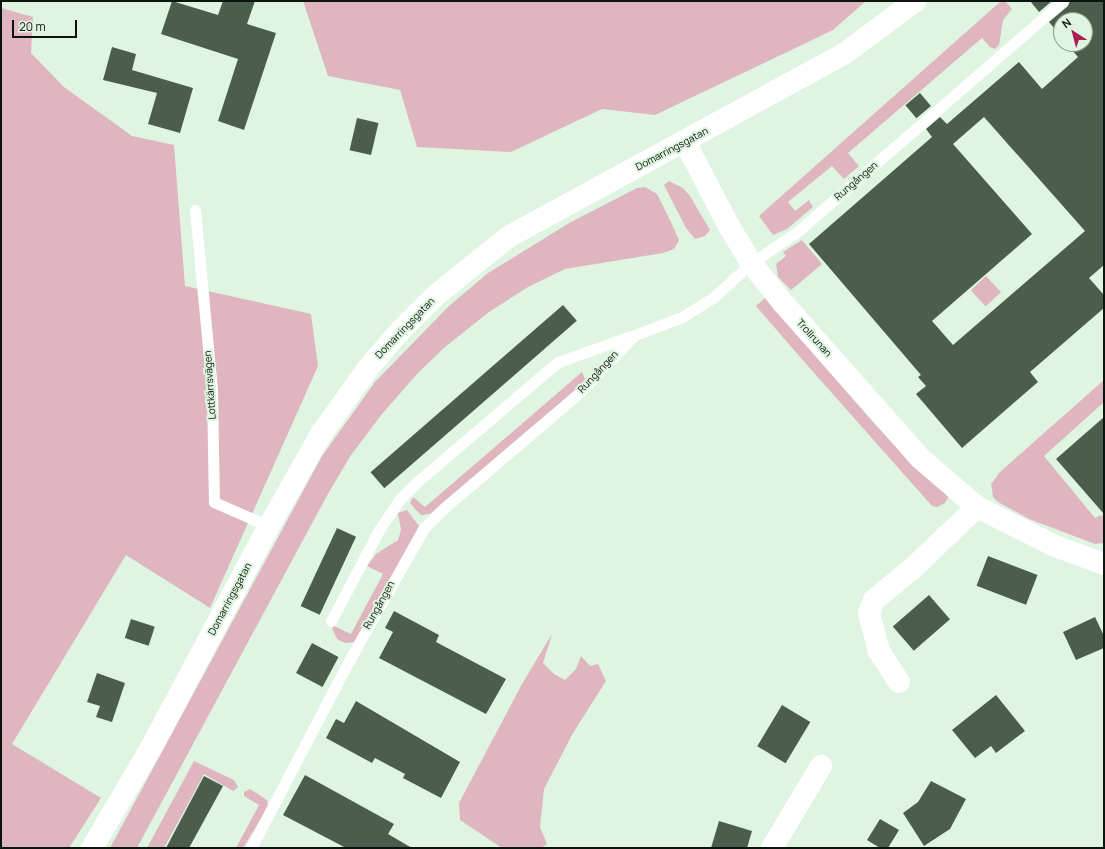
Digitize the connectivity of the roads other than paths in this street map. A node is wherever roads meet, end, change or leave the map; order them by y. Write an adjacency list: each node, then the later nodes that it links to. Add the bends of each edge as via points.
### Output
1 (915, 1): 3 (street, Domarringsgatan, via 844,54)
2 (1064, 1): 5 (lane, Rungången, via 797,232)
3 (686, 142): 5 (street, Trollrunan); 8 (street, Domarringsgatan, via 559,207 508,237 435,296 400,331 337,409)
4 (195, 210): 8 (lane, Lottkärrsvägen, via 212,390 214,502)
5 (751, 263): 6 (lane, Rungången, via 735,280 700,307 682,317); 7 (street, Trollrunan, via 783,303 920,458)
6 (635, 335): 10 (lane, via 558,362 418,481 399,500 379,530); 14 (lane, Rungången, via 577,395 424,528 345,668)
7 (977, 507): 9 (street, Trollrunan, via 1022,531); 11 (street, via 913,568 874,600 868,613 878,651)
8 (269, 526): 13 (street, Domarringsgatan, via 151,748)
9 (1100, 559)
10 (330, 621)
11 (899, 682)
12 (821, 766): 15 (street)
13 (92, 848)
14 (251, 848)
15 (772, 848)

